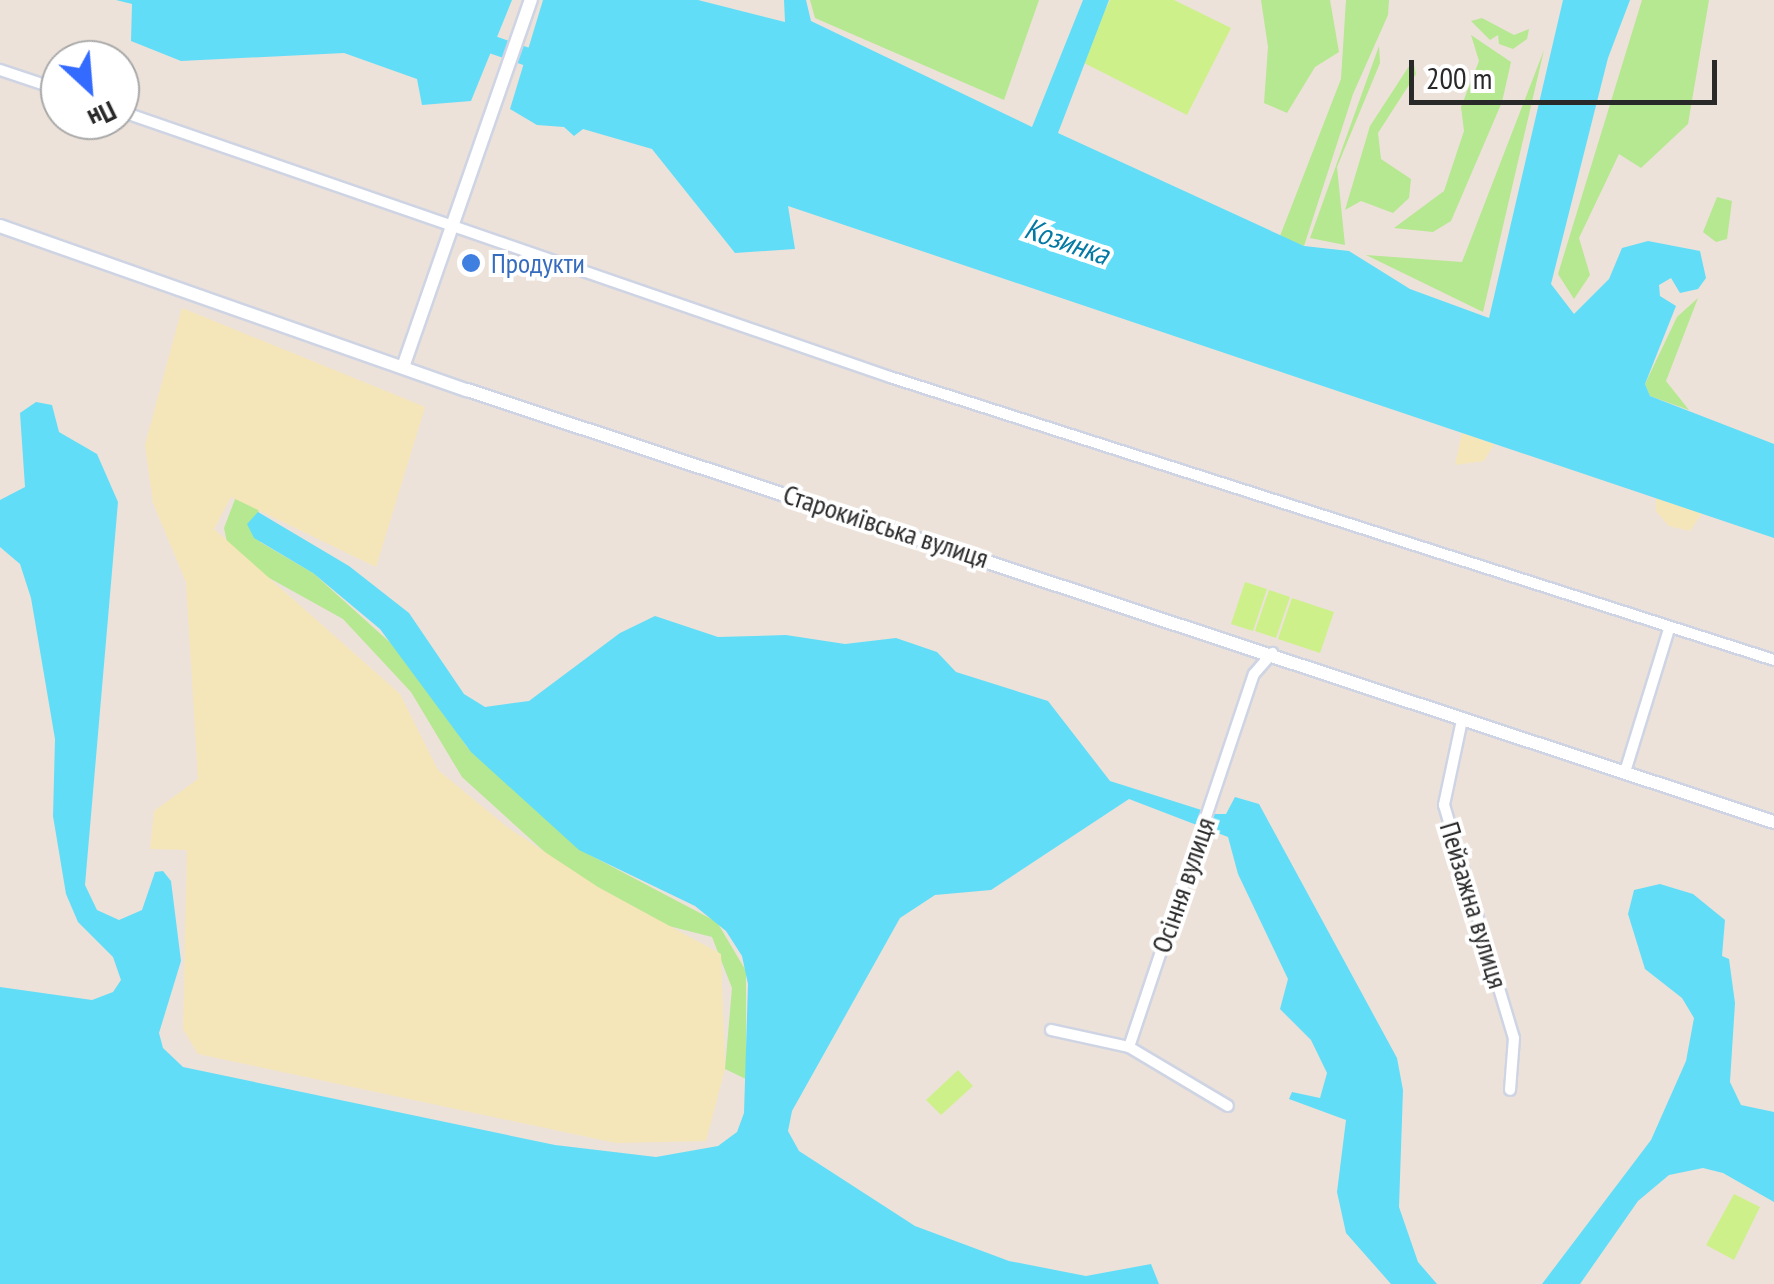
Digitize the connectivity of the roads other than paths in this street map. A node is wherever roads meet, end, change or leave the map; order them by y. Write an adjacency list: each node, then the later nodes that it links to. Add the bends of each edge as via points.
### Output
1 (530, 0): 6 (street)
2 (0, 70): 3 (street)
3 (40, 83)
4 (140, 118): 6 (street)
5 (0, 226): 7 (street, Старокиївська вулиця)
6 (452, 226): 7 (street); 10 (street, via 890,377)
7 (403, 367): 9 (street, Старокиївська вулиця)
8 (1668, 632): 12 (street)
9 (1272, 652): 11 (street, Старокиївська вулиця); 15 (street, Осіння вулиця, via 1254,674)
10 (1774, 660)
11 (1462, 720): 12 (street, Старокиївська вулиця); 16 (street, Пейзажна вулиця, via 1444,804 1514,1038)
12 (1625, 772): 13 (street, Старокиївська вулиця)
13 (1774, 822)
14 (1051, 1030): 15 (street)
15 (1128, 1047): 17 (street)
16 (1510, 1090)
17 (1228, 1106)

